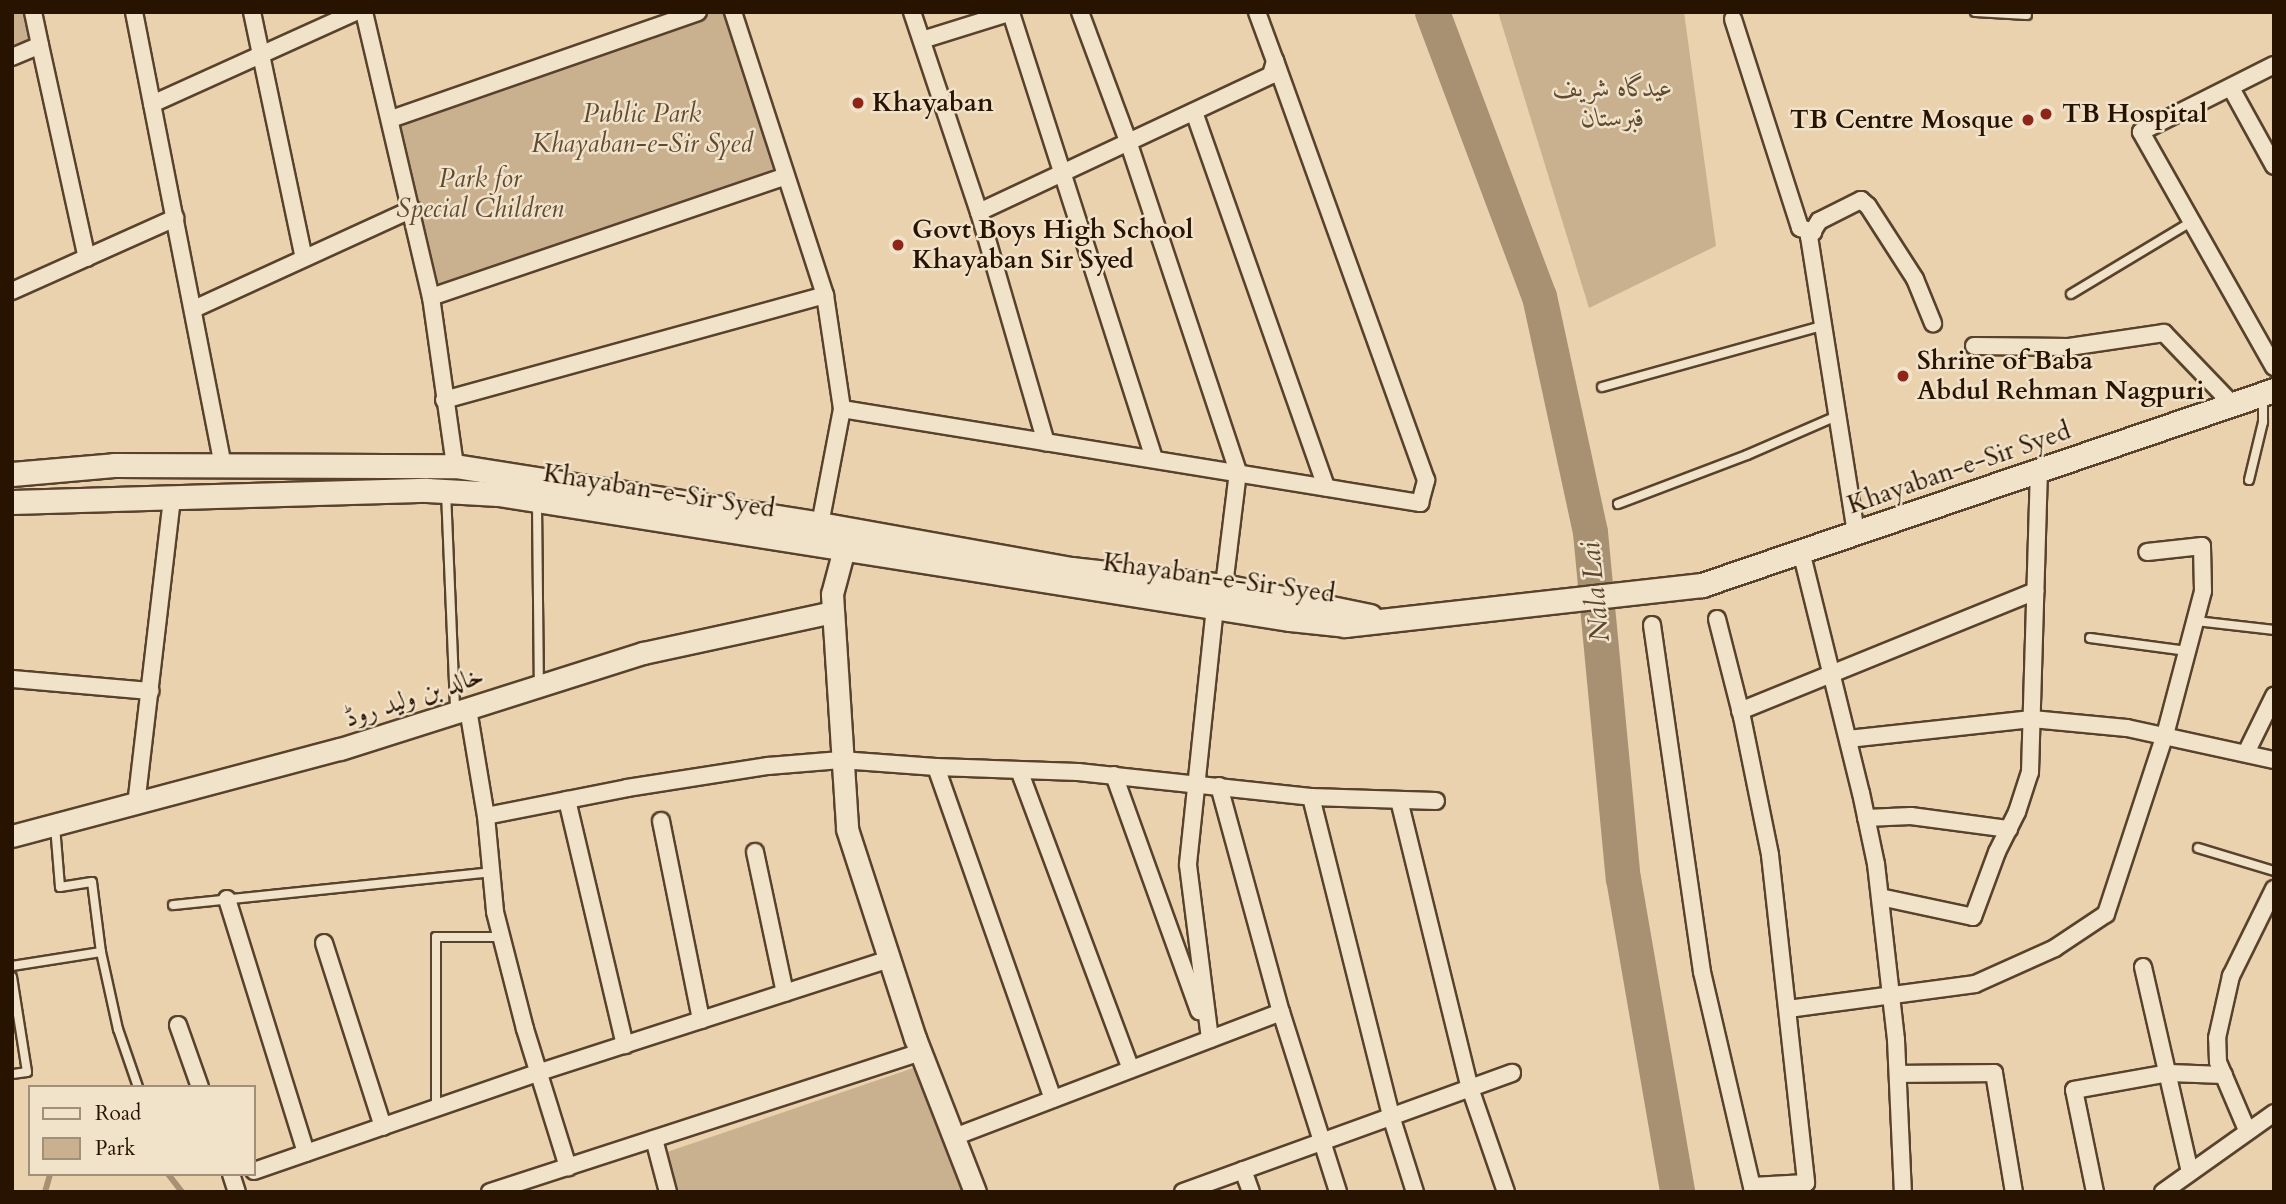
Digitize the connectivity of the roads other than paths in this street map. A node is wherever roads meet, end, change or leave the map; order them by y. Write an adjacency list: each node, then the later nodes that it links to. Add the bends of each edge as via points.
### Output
1 (33, 12): 16 (street)
2 (134, 12): 22 (street)
3 (252, 12): 17 (street)
4 (356, 12): 17 (street)
5 (364, 12): 24 (street)
6 (698, 12): 24 (street)
7 (733, 12): 28 (street)
8 (912, 12): 15 (street)
9 (1011, 12): 15 (street); 27 (street)
10 (1080, 12): 25 (street)
11 (1257, 12): 19 (street)
12 (1975, 12): 13 (lane)
13 (2027, 15)
14 (1733, 19): 33 (street, via 1800,228)
15 (922, 40): 30 (street)
16 (40, 45): 18 (street); 34 (street)
17 (261, 55): 22 (street); 35 (street)
18 (12, 57)
19 (1275, 61): 23 (street, via 1271,75); 59 (street, via 1426,480 1420,503)
20 (2274, 65): 21 (street)
21 (2231, 88): 26 (street); 32 (street, via 2141,132)
22 (152, 104): 31 (street)
23 (1194, 112): 25 (street); 59 (street)
24 (391, 119): 29 (street)
25 (1129, 144): 27 (street); 56 (street)
26 (2274, 166)
27 (1062, 174): 30 (street); 52 (street)
28 (786, 176): 38 (street); 39 (street)
29 (412, 209): 35 (street); 39 (street)
30 (979, 212): 51 (street)
31 (175, 218): 34 (street); 40 (street)
32 (2191, 222): 37 (lane); 44 (street)
33 (1813, 232): 41 (street, via 1819,221 1861,200 1915,279); 42 (street, via 1809,237)
34 (87, 258): 36 (street)
35 (304, 258): 40 (street)
36 (12, 291)
37 (2071, 294)
38 (825, 295): 47 (street); 49 (street)
39 (431, 297): 47 (street)
40 (194, 309): 53 (street)
41 (1933, 323)
42 (1825, 325): 45 (lane); 50 (street)
43 (1974, 346): 48 (street, via 2069,347 2164,333)
44 (2274, 367)
45 (1602, 387)
46 (2269, 392): 48 (main road, Khayaban-e-Sir Syed); 58 (lane)
47 (444, 400): 54 (street)
48 (2232, 404): 55 (main road, Khayaban-e-Sir Syed)
49 (842, 409): 51 (street); 65 (street)
50 (1839, 415): 64 (lane); 66 (street)
51 (1046, 442): 52 (street)
52 (1154, 459): 56 (street)
53 (223, 466): 54 (main road, Khayaban-e-Sir Syed); 57 (main road, Khayaban-e-Sir Syed, via 114,466)
54 (455, 466): 65 (main road, Khayaban-e-Sir Syed)
55 (2039, 470): 66 (main road, Khayaban-e-Sir Syed); 71 (street)
56 (1238, 472): 59 (street); 70 (street)
57 (12, 474)
58 (2249, 480)
59 (1326, 487)
60 (446, 491): 61 (main road, Khayaban-e-Sir Syed); 62 (main road, Khayaban-e-Sir Syed); 86 (lane)
61 (172, 498): 63 (main road, Khayaban-e-Sir Syed); 84 (street)
62 (537, 500): 67 (main road, Khayaban-e-Sir Syed); 83 (lane)
63 (12, 502)
64 (1618, 504)
65 (820, 524): 70 (main road, Khayaban-e-Sir Syed, via 1071,569)
66 (1856, 533): 68 (main road, Khayaban-e-Sir Syed)
67 (844, 549): 72 (main road, Khayaban-e-Sir Syed); 73 (street)
68 (1801, 551): 74 (main road, Khayaban-e-Sir Syed, via 1702,585 1417,619); 81 (street)
69 (2147, 552): 76 (street, via 2202,546 2203,591)
70 (1224, 586): 74 (main road, Khayaban-e-Sir Syed)
71 (2036, 591): 81 (street); 88 (street)
72 (1215, 608): 74 (main road, Khayaban-e-Sir Syed, via 1345,625); 97 (street)
73 (832, 612): 83 (street, خالد بن ولید روڈ, via 643,653); 92 (street)
74 (1380, 619)
75 (1717, 619): 87 (street)
76 (2196, 621): 78 (lane); 80 (street)
77 (1652, 625): 158 (street, via 1702,972)
78 (2274, 630)
79 (2091, 638): 80 (lane)
80 (2187, 651): 89 (street)
81 (1832, 674): 87 (street); 90 (street)
82 (12, 679): 84 (street)
83 (539, 686): 86 (street, خالد بن ولید روڈ)
84 (150, 691): 103 (street)
85 (2274, 696): 91 (street)
86 (461, 711): 103 (street, خالد بن ولید روڈ); 104 (street)
87 (1741, 711): 127 (street, via 1770,855)
88 (2032, 719): 89 (street, via 2077,721); 90 (street); 108 (street, via 2030,772)
89 (2165, 736): 91 (street); 126 (street, via 2106,914 2055,948 1975,984)
90 (1848, 739): 105 (street)
91 (2246, 753): 93 (street)
92 (841, 760): 94 (street); 100 (street, via 768,766); 121 (street, via 847,829)
93 (2274, 760)
94 (936, 767): 95 (street); 144 (street)
95 (1019, 770): 96 (street); 134 (street)
96 (1114, 775): 97 (street); 131 (street)
97 (1196, 784): 98 (street); 131 (street, via 1188,864)
98 (1219, 786): 99 (street); 128 (street)
99 (1311, 797): 101 (street); 147 (street)
100 (567, 800): 104 (street); 132 (street)
101 (1399, 800): 102 (street); 143 (street)
102 (1436, 801)
103 (136, 805): 107 (street, خالد بن ولید روڈ)
104 (486, 816): 113 (street)
105 (1866, 818): 108 (street, via 1911,816); 115 (street)
106 (661, 821): 129 (street)
107 (55, 826): 109 (street, خالد بن ولید روڈ); 120 (lane, via 60,887 92,882)
108 (2009, 829): 115 (street, via 1973,917)
109 (12, 835)
110 (2198, 848): 112 (lane)
111 (755, 852): 125 (street)
112 (2274, 871)
113 (491, 872): 116 (lane); 118 (street)
114 (2274, 889): 140 (street, via 2231,976 2217,1038)
115 (1880, 897): 126 (street)
116 (227, 899): 117 (lane); 153 (street)
117 (173, 905)
118 (501, 937): 135 (street); 145 (lane, via 436,937)
119 (324, 943): 148 (street)
120 (101, 952): 122 (lane); 141 (lane, via 118,1029)
121 (889, 959): 125 (street); 133 (street)
122 (12, 965)
123 (2143, 967): 137 (street)
124 (12, 977): 138 (lane, via 27,1072)
125 (785, 993): 129 (street)
126 (1892, 997): 127 (street); 139 (street)
127 (1788, 1009): 158 (street, via 1806,1183)
128 (1281, 1012): 131 (street); 152 (street)
129 (701, 1020): 132 (street)
130 (178, 1024): 142 (street)
131 (1210, 1039): 134 (street)
132 (625, 1045): 135 (street)
133 (920, 1052): 150 (street); 151 (street)
134 (1131, 1069): 144 (street)
135 (540, 1072): 145 (street); 154 (street)
136 (1512, 1073): 143 (street)
137 (2169, 1073): 140 (street); 157 (street); 169 (street, via 2074,1090)
138 (12, 1074)
139 (1898, 1074): 167 (street); 168 (street, via 1994,1073)
140 (2224, 1076): 149 (street)
141 (137, 1085)
142 (199, 1085)
143 (1470, 1088): 147 (street); 166 (street)
144 (1053, 1099): 150 (street)
145 (436, 1108): 148 (street)
146 (2274, 1112): 149 (street)
147 (1391, 1116): 152 (street); 165 (street)
148 (383, 1127): 153 (street)
149 (2247, 1130): 157 (street)
150 (954, 1138): 161 (street)
151 (654, 1139): 154 (street); 160 (street)
152 (1323, 1141): 156 (street); 164 (street)
153 (306, 1153): 155 (street)
154 (568, 1167): 159 (street)
155 (256, 1170)
156 (1243, 1170): 162 (street); 163 (street)
157 (2190, 1172): 170 (street)
158 (1753, 1189)
159 (490, 1192)
160 (668, 1192)
161 (975, 1192)
162 (1182, 1192)
163 (1251, 1192)
164 (1338, 1192)
165 (1415, 1192)
166 (1506, 1192)
167 (1903, 1192)
168 (2014, 1192)
169 (2095, 1192)
170 (2163, 1192)

